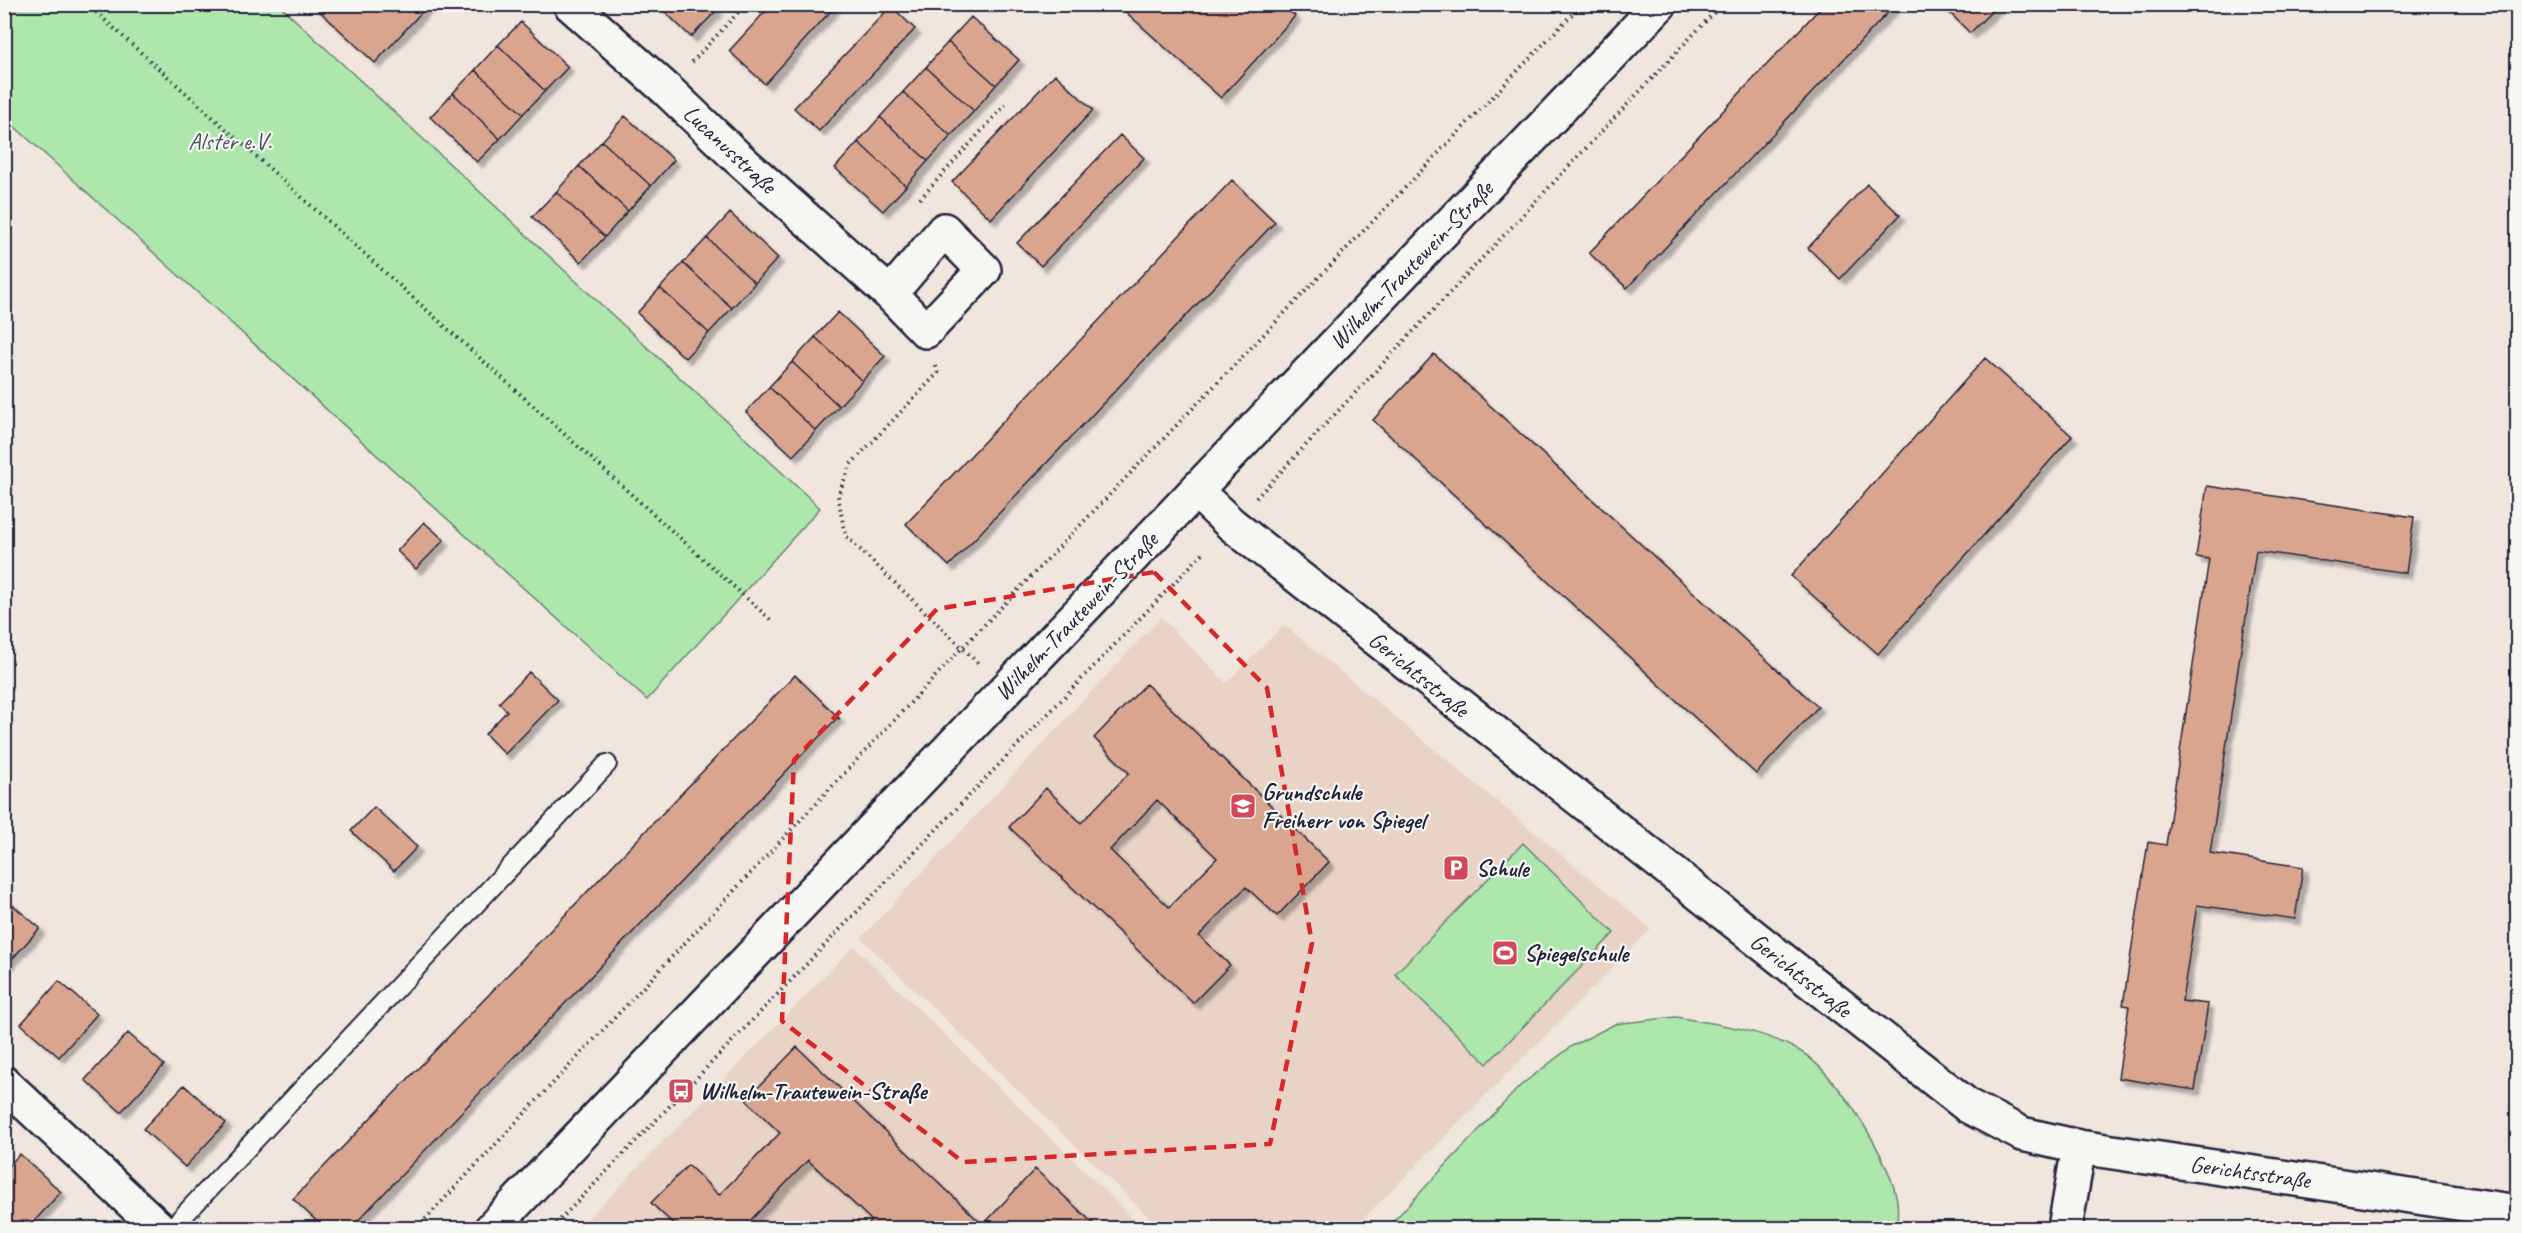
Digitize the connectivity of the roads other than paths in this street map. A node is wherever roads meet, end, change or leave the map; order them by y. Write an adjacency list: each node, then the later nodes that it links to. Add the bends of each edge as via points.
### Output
1 (570, 4): 3 (street, Lucanusstraße)
2 (1660, 4): 4 (street, Wilhelm-Trautewein-Straße)
3 (890, 294): 3 (street, Lucanusstraße, via 926,331 984,270 944,230)
4 (1196, 492): 7 (street, Gerichtsstraße, via 1231,524 1968,1106 2022,1134); 11 (street, Wilhelm-Trautewein-Straße)
5 (607, 764): 10 (lane)
6 (4, 1083): 9 (street)
7 (2079, 1147): 8 (street, Gerichtsstraße); 12 (street)
8 (2517, 1212)
9 (159, 1228)
10 (172, 1228)
11 (492, 1228)
12 (2065, 1228)

